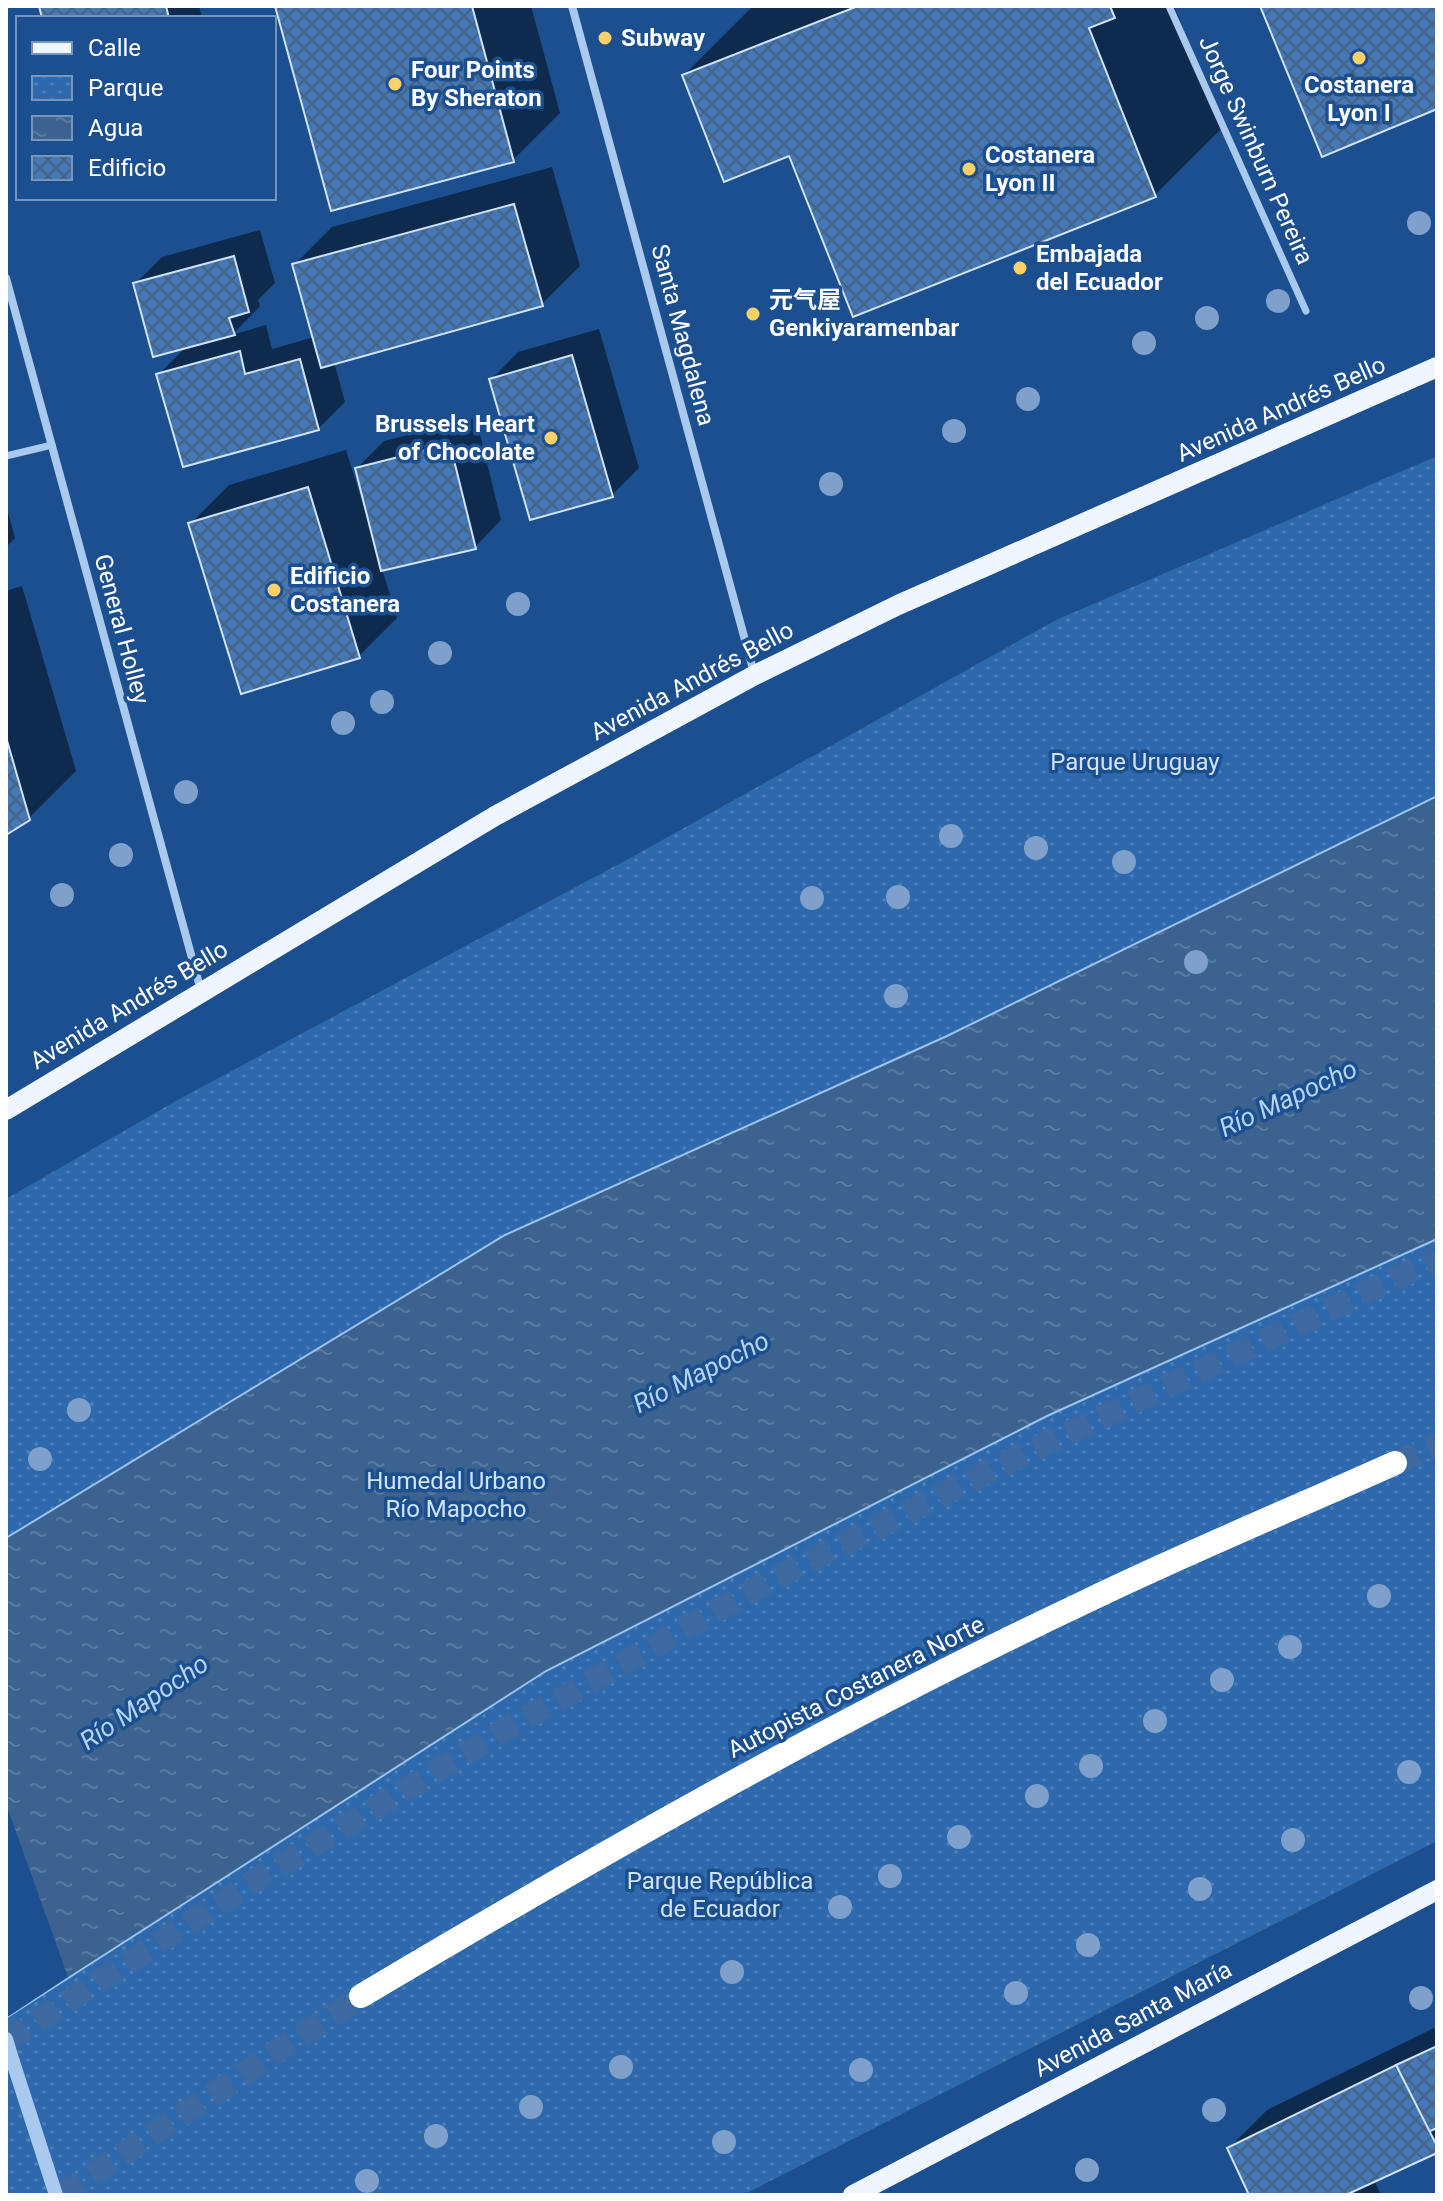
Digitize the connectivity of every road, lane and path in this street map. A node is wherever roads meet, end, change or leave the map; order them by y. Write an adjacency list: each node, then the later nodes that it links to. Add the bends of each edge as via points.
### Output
1 (572, 6): 8 (street, Santa Magdalena)
2 (1169, 6): 4 (street, Jorge Swinburn Pereira)
3 (6, 278): 6 (street, General Holley)
4 (1306, 311)
5 (1437, 367): 8 (main road, Avenida Andrés Bello, via 898,605)
6 (52, 445): 7 (street); 9 (street, General Holley)
7 (6, 456)
8 (755, 675): 9 (main road, Avenida Andrés Bello, via 495,816)
9 (201, 991): 10 (main road, Avenida Andrés Bello)
10 (6, 1110)
11 (1395, 1463): 13 (highway, Autopista Costanera Norte, via 1087,1600 876,1707 725,1785)
12 (1437, 1890): 16 (main road, Avenida Santa María)
13 (361, 1996)
14 (6, 2039): 15 (street, bridge)
15 (56, 2195)
16 (853, 2195)

